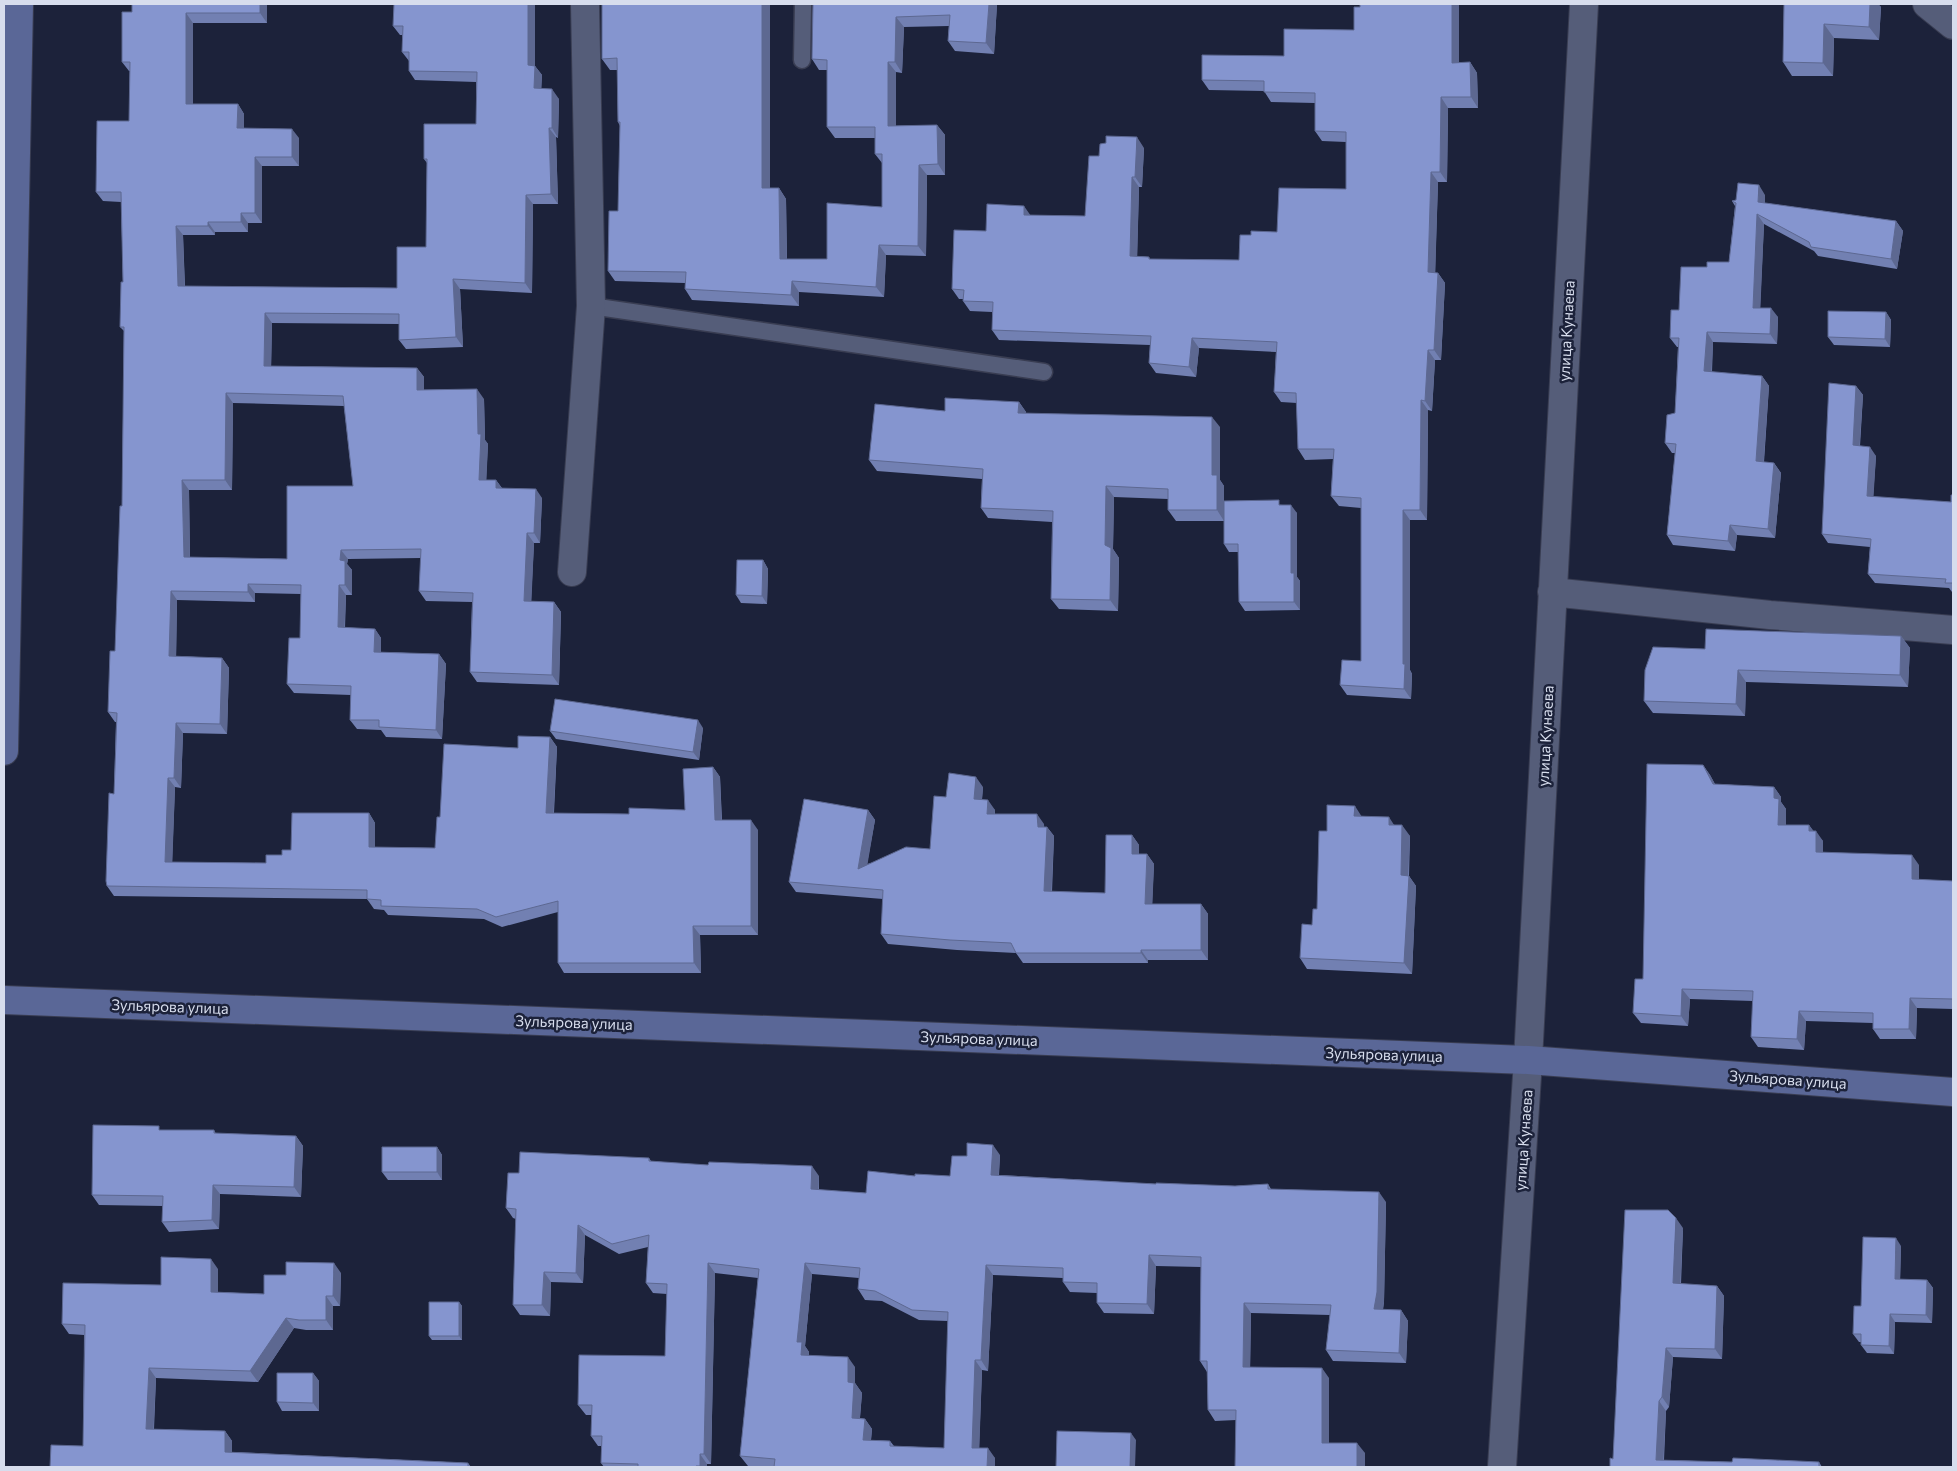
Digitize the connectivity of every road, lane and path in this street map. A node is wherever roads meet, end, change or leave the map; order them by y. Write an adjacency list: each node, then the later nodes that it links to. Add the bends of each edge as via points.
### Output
1 (19, 4): 8 (street)
2 (585, 4): 9 (street)
3 (804, 4): 7 (lane)
4 (1584, 4): 12 (street, улица Кунаева)
5 (1927, 4): 6 (street)
6 (1953, 26)
7 (802, 60)
8 (10, 97): 14 (street)
9 (591, 306): 10 (lane); 11 (street)
10 (1044, 372)
11 (572, 572)
12 (1552, 592): 13 (street); 16 (street, улица Кунаева)
13 (1953, 630)
14 (4, 751)
15 (4, 1000): 16 (street, Зульярова улица)
16 (1528, 1060): 17 (street, Зульярова улица); 18 (street, улица Кунаева)
17 (1953, 1092)
18 (1502, 1467)

